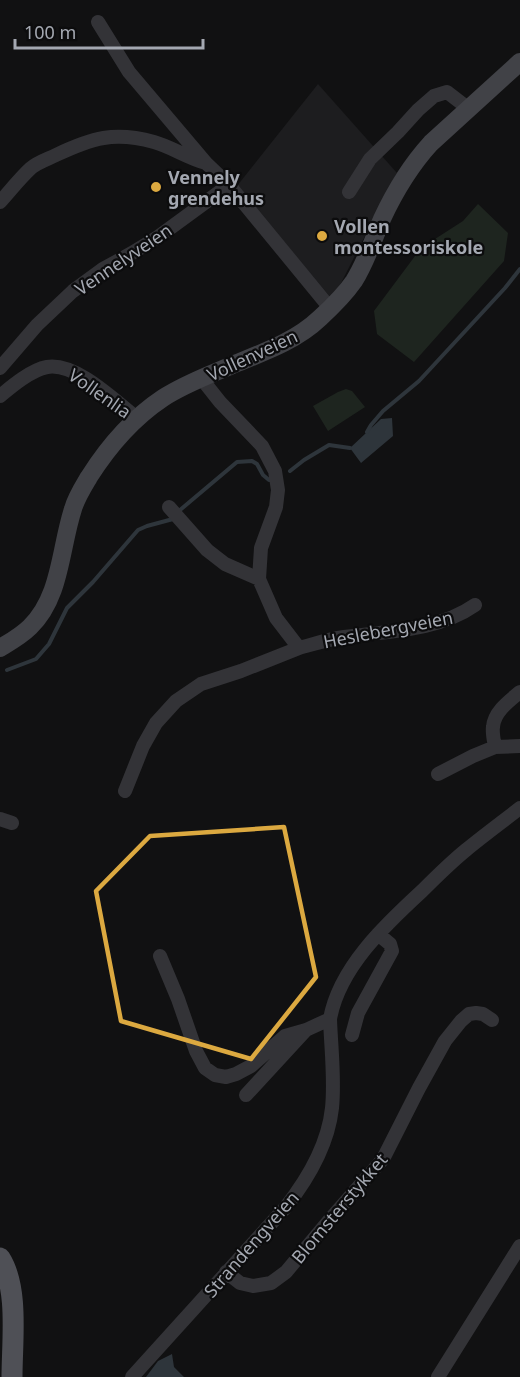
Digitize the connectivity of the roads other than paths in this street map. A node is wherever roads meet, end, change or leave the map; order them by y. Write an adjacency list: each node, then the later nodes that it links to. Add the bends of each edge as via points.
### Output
1 (98, 22): 4 (street, via 129,72)
2 (520, 62): 3 (main road, Vollenveien)
3 (469, 109): 6 (street, via 447,92 434,96 370,159); 8 (main road, Vollenveien, via 410,168 361,268)
4 (206, 163): 5 (street); 7 (street, via 135,137 88,141 32,167)
5 (229, 185): 8 (street); 9 (street, Vennelyveien, via 158,237 73,291)
6 (349, 192)
7 (0, 202)
8 (330, 308): 10 (main road, Vollenveien, via 291,340)
9 (0, 368)
10 (201, 378): 12 (main road, Vollenveien, via 163,398); 14 (street, Heslebergveien, via 262,446 275,471 276,507 261,548)
11 (0, 396): 12 (street, Vollenlia, via 24,377 46,367 63,367 81,375)
12 (137, 418): 16 (main road, Vollenveien, via 98,463 78,498 53,590 43,611 30,627)
13 (169, 507): 14 (street, via 207,550 225,564)
14 (259, 579): 17 (street, Heslebergveien, via 276,618)
15 (475, 605): 17 (street, Heslebergveien, via 462,614 409,629 342,637)
16 (0, 648)
17 (299, 648): 22 (street, Heslebergveien, via 201,684 176,701 156,723)
18 (520, 693): 20 (street, via 497,714 493,726)
19 (520, 746): 20 (street)
20 (495, 747): 21 (street)
21 (438, 774)
22 (125, 791)
23 (520, 808): 24 (street, Strandengveien, via 464,852)
24 (378, 934): 26 (street, Strandengveien, via 339,990); 29 (street, via 393,951 358,1012)
25 (160, 956): 28 (street, via 195,1052 215,1075 236,1074 285,1036)
26 (330, 1019): 28 (street); 33 (street, Strandengveien, via 332,1109 318,1158 291,1201)
27 (492, 1020): 33 (street, Blomsterstykket, via 476,1013 461,1021 419,1088 383,1159 286,1272 271,1282 254,1286 240,1283)
28 (306, 1030): 30 (street)
29 (352, 1035)
30 (246, 1095)
31 (520, 1246): 36 (street)
32 (0, 1258): 34 (main road, via 10,1281 12,1300)
33 (226, 1272): 35 (street, Strandengveien)
34 (12, 1377)
35 (132, 1377)
36 (438, 1377)

